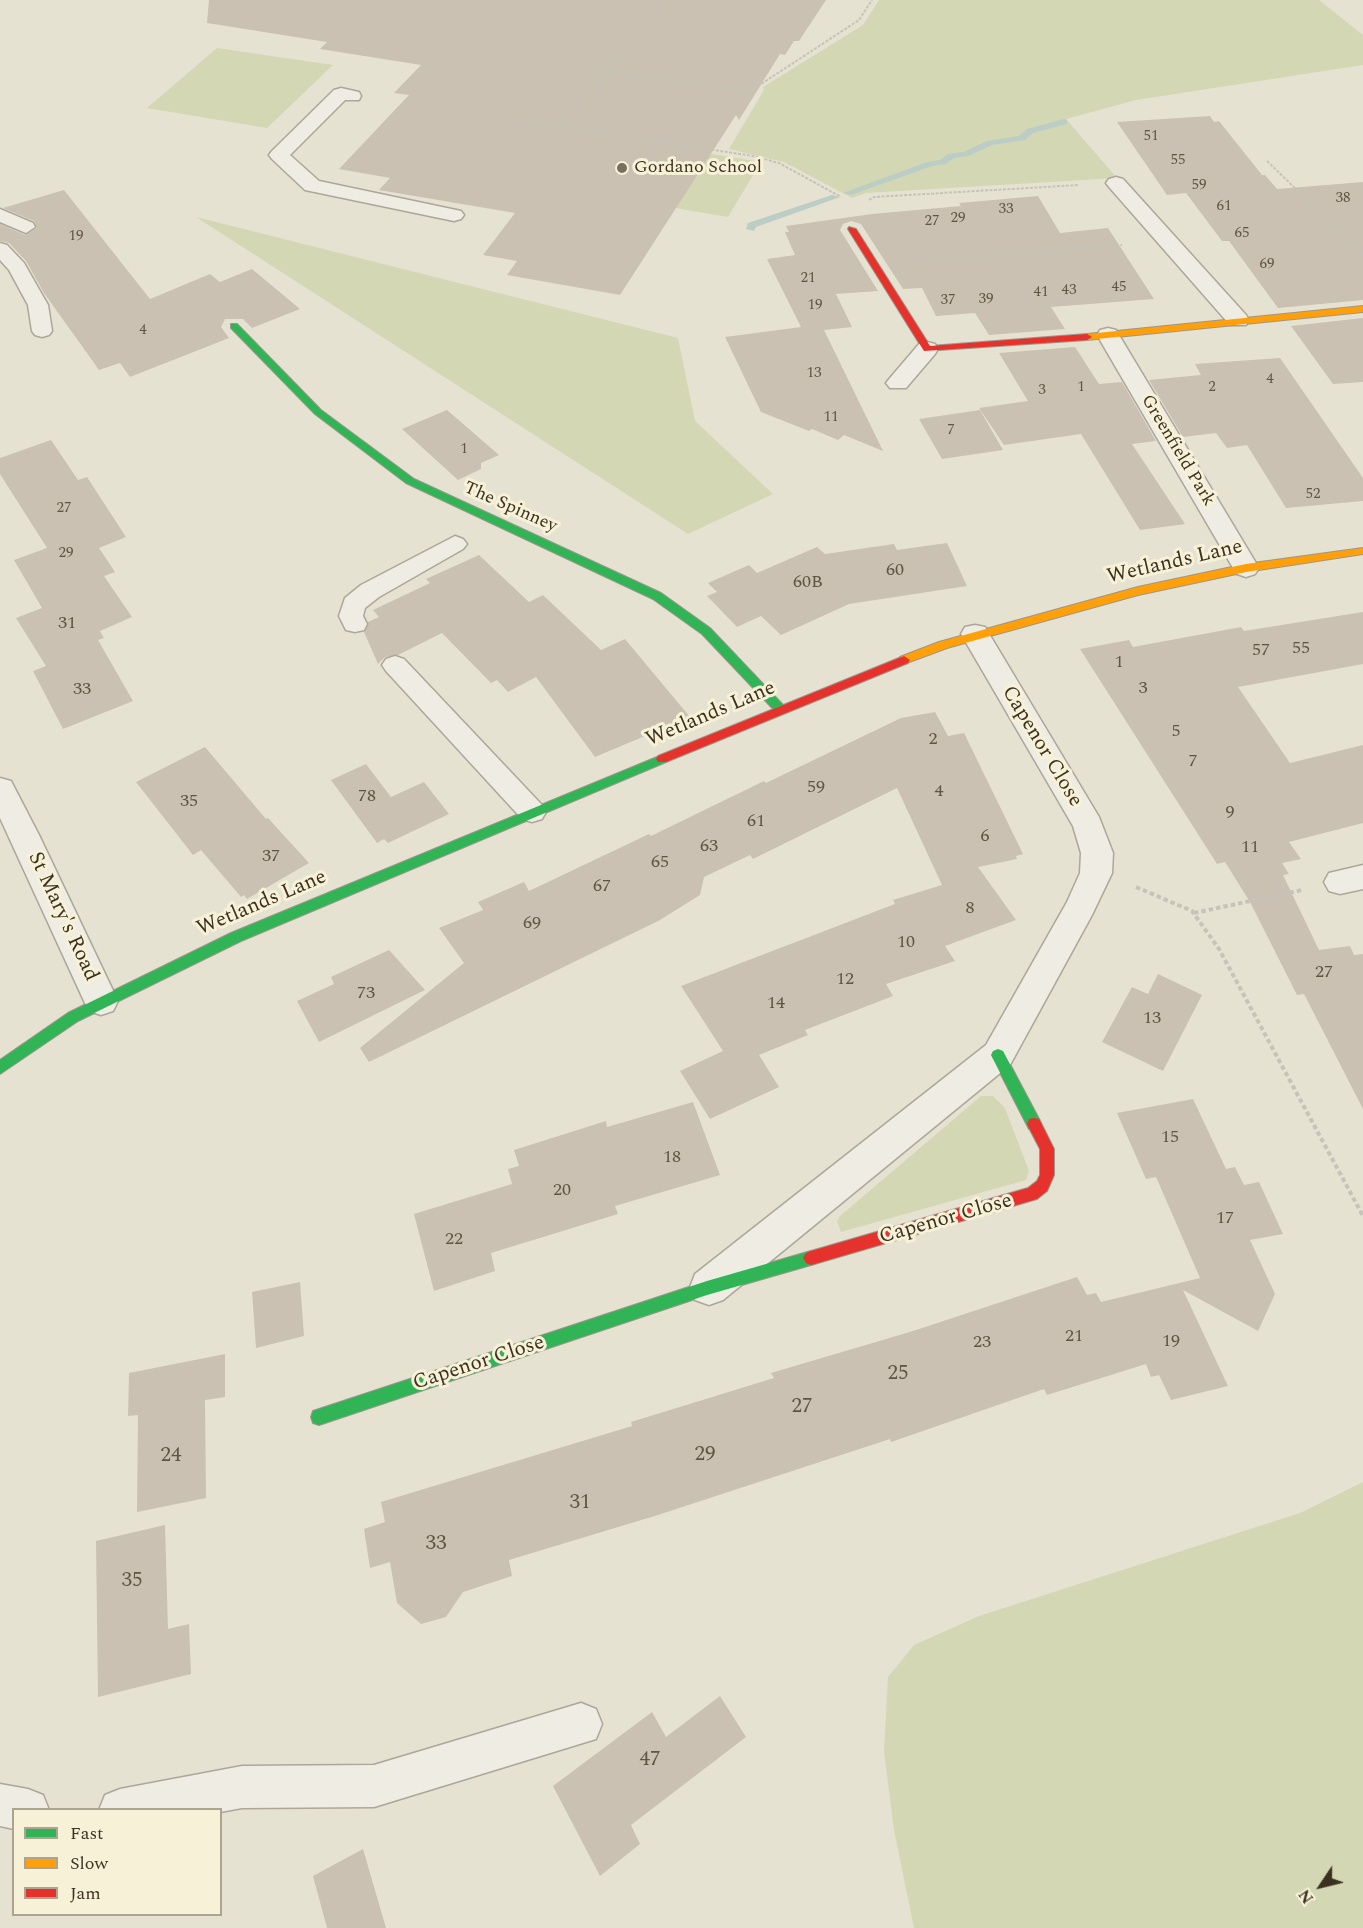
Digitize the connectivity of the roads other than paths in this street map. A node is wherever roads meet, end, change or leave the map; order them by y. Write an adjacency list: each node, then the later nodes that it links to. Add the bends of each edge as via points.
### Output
1 (352, 96): 4 (street, via 340,94 279,154 312,186)
2 (1116, 183): 9 (street)
3 (0, 215): 5 (lane)
4 (454, 215)
5 (26, 227)
6 (852, 229): 13 (street)
7 (0, 249): 11 (lane, via 16,267 38,305)
8 (1363, 309): 9 (street)
9 (1238, 320): 12 (street)
10 (234, 326): 21 (street, The Spinney, via 318,412 410,481 657,596 706,631)
11 (42, 331)
12 (1108, 335): 13 (street); 17 (street, Greenfield Park)
13 (927, 349): 14 (street)
14 (898, 383)
15 (455, 544): 18 (lane, via 370,591 354,604 351,616)
16 (1363, 551): 17 (street, Wetlands Lane)
17 (1246, 568): 19 (street, Wetlands Lane, via 1138,591)
18 (355, 624)
19 (975, 634): 21 (street, Wetlands Lane); 25 (street, Capenor Close, via 1088,825 1097,853 1096,873 1081,906)
20 (395, 665): 23 (lane)
21 (780, 709): 23 (street, Wetlands Lane)
22 (0, 789): 24 (street, St Mary's Road)
23 (532, 812): 24 (street, Wetlands Lane, via 236,937)
24 (101, 1001): 26 (street, St Mary's Road, via 41,1037)
25 (998, 1055): 27 (street, Capenor Close); 27 (street, Capenor Close, via 1047,1149 1047,1175 1038,1190 1018,1200)
26 (0, 1068)
27 (707, 1288): 28 (street, Capenor Close)
28 (319, 1417)
29 (581, 1724): 32 (lane, via 374,1786 242,1787)
30 (0, 1805): 31 (lane)
31 (21, 1808)
32 (126, 1808)

